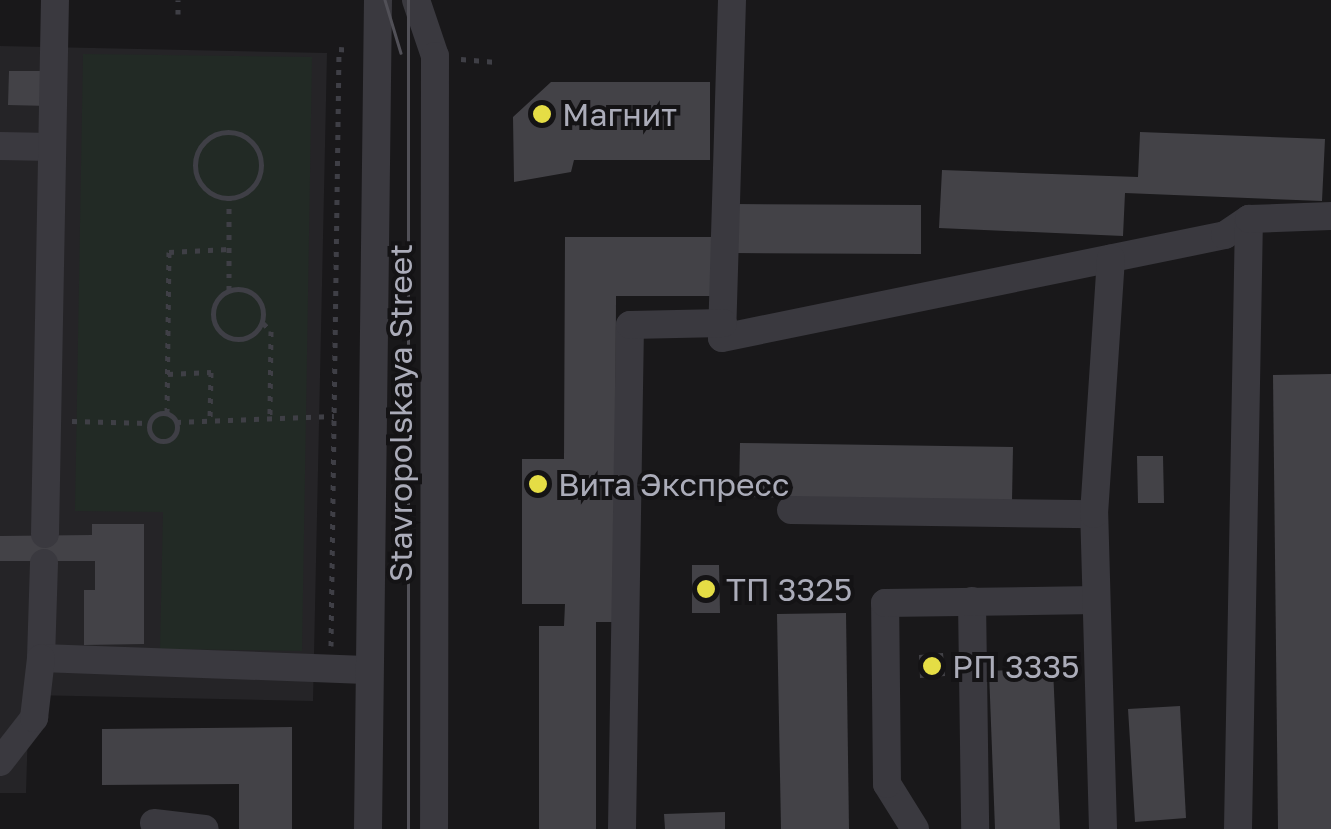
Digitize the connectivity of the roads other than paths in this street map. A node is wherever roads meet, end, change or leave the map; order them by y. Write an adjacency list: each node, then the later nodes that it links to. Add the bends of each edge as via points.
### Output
1 (55, 0): 6 (street)
2 (378, 0): 18 (street, Stavropolskaya Street)
3 (416, 0): 23 (street, Stavropolskaya Street, via 435,56)
4 (732, 0): 10 (street)
5 (0, 146): 6 (street)
6 (52, 147): 13 (street)
7 (1331, 216): 8 (street)
8 (1249, 219): 9 (street, via 1225,235); 28 (street)
9 (1111, 259): 10 (street, via 722,338); 12 (street)
10 (723, 323): 24 (street, via 630,325)
11 (791, 510): 12 (street)
12 (1094, 514): 15 (street)
13 (45, 534)
14 (44, 564): 17 (street)
15 (1096, 600): 16 (street); 27 (street)
16 (972, 601): 25 (street, via 885,602 887,784); 26 (street)
17 (42, 658): 18 (street); 19 (street, via 34,718)
18 (366, 670): 22 (street, Stavropolskaya Street)
19 (0, 762)
20 (154, 823): 21 (street)
21 (206, 829)
22 (368, 829)
23 (434, 829)
24 (622, 829)
25 (915, 829)
26 (975, 829)
27 (1103, 829)
28 (1238, 829)

